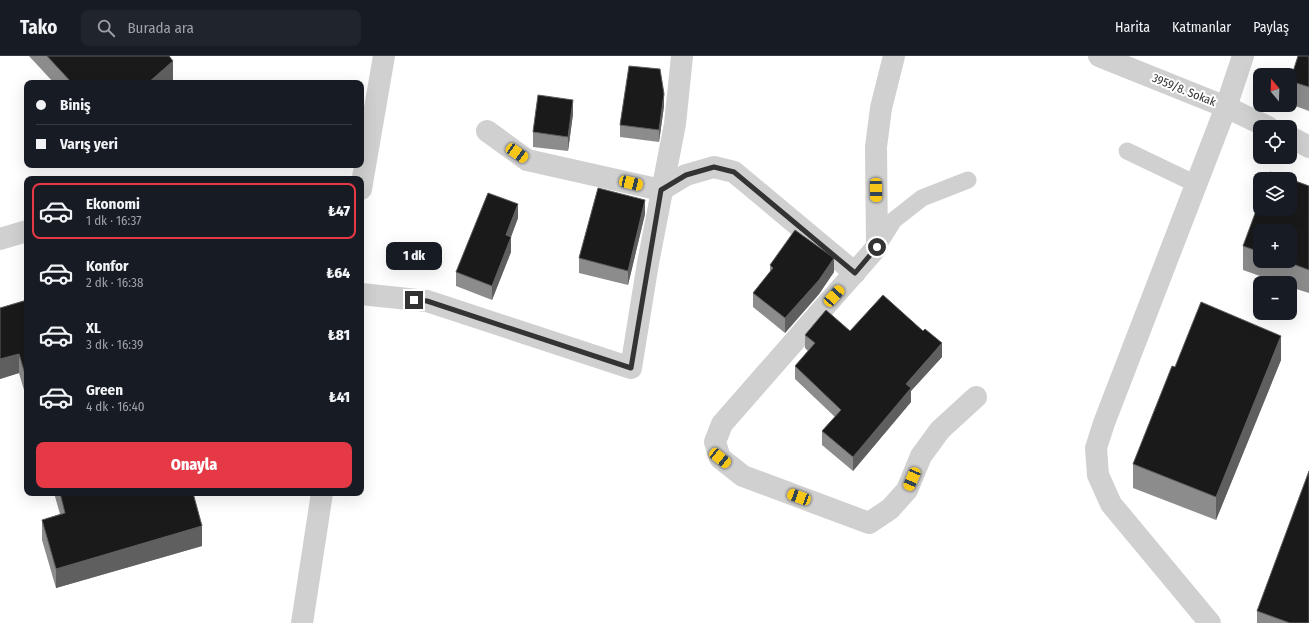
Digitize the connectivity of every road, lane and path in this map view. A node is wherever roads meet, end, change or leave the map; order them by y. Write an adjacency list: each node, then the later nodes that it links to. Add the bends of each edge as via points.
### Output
1 (384, 56): 12 (street)
2 (682, 56): 15 (street, via 675,124)
3 (894, 56): 18 (street, via 881,108 876,147)
4 (1099, 56): 6 (street, 3959/8. Sokak)
5 (1243, 56): 6 (street)
6 (1226, 107): 7 (street, 3959/8. Sokak); 14 (street)
7 (1253, 120)
8 (487, 131): 15 (street, via 528,160)
9 (1297, 141): 10 (street)
10 (1309, 146)
11 (1127, 151): 14 (lane)
12 (363, 176)
13 (968, 180): 18 (lane, via 922,198 894,220)
14 (1196, 184): 24 (street, via 1096,448 1098,475 1111,504)
15 (661, 190): 19 (street, via 686,175 714,167 734,172); 20 (street, via 631,368 427,301)
16 (24, 232): 17 (street)
17 (0, 239)
18 (877, 247): 19 (street)
19 (855, 273): 21 (street, via 722,424 715,442 720,458 743,476 869,522 890,509 907,490 921,456 940,430)
20 (364, 294)
21 (976, 397)
22 (322, 496): 23 (street)
23 (302, 623)
24 (1210, 623)

